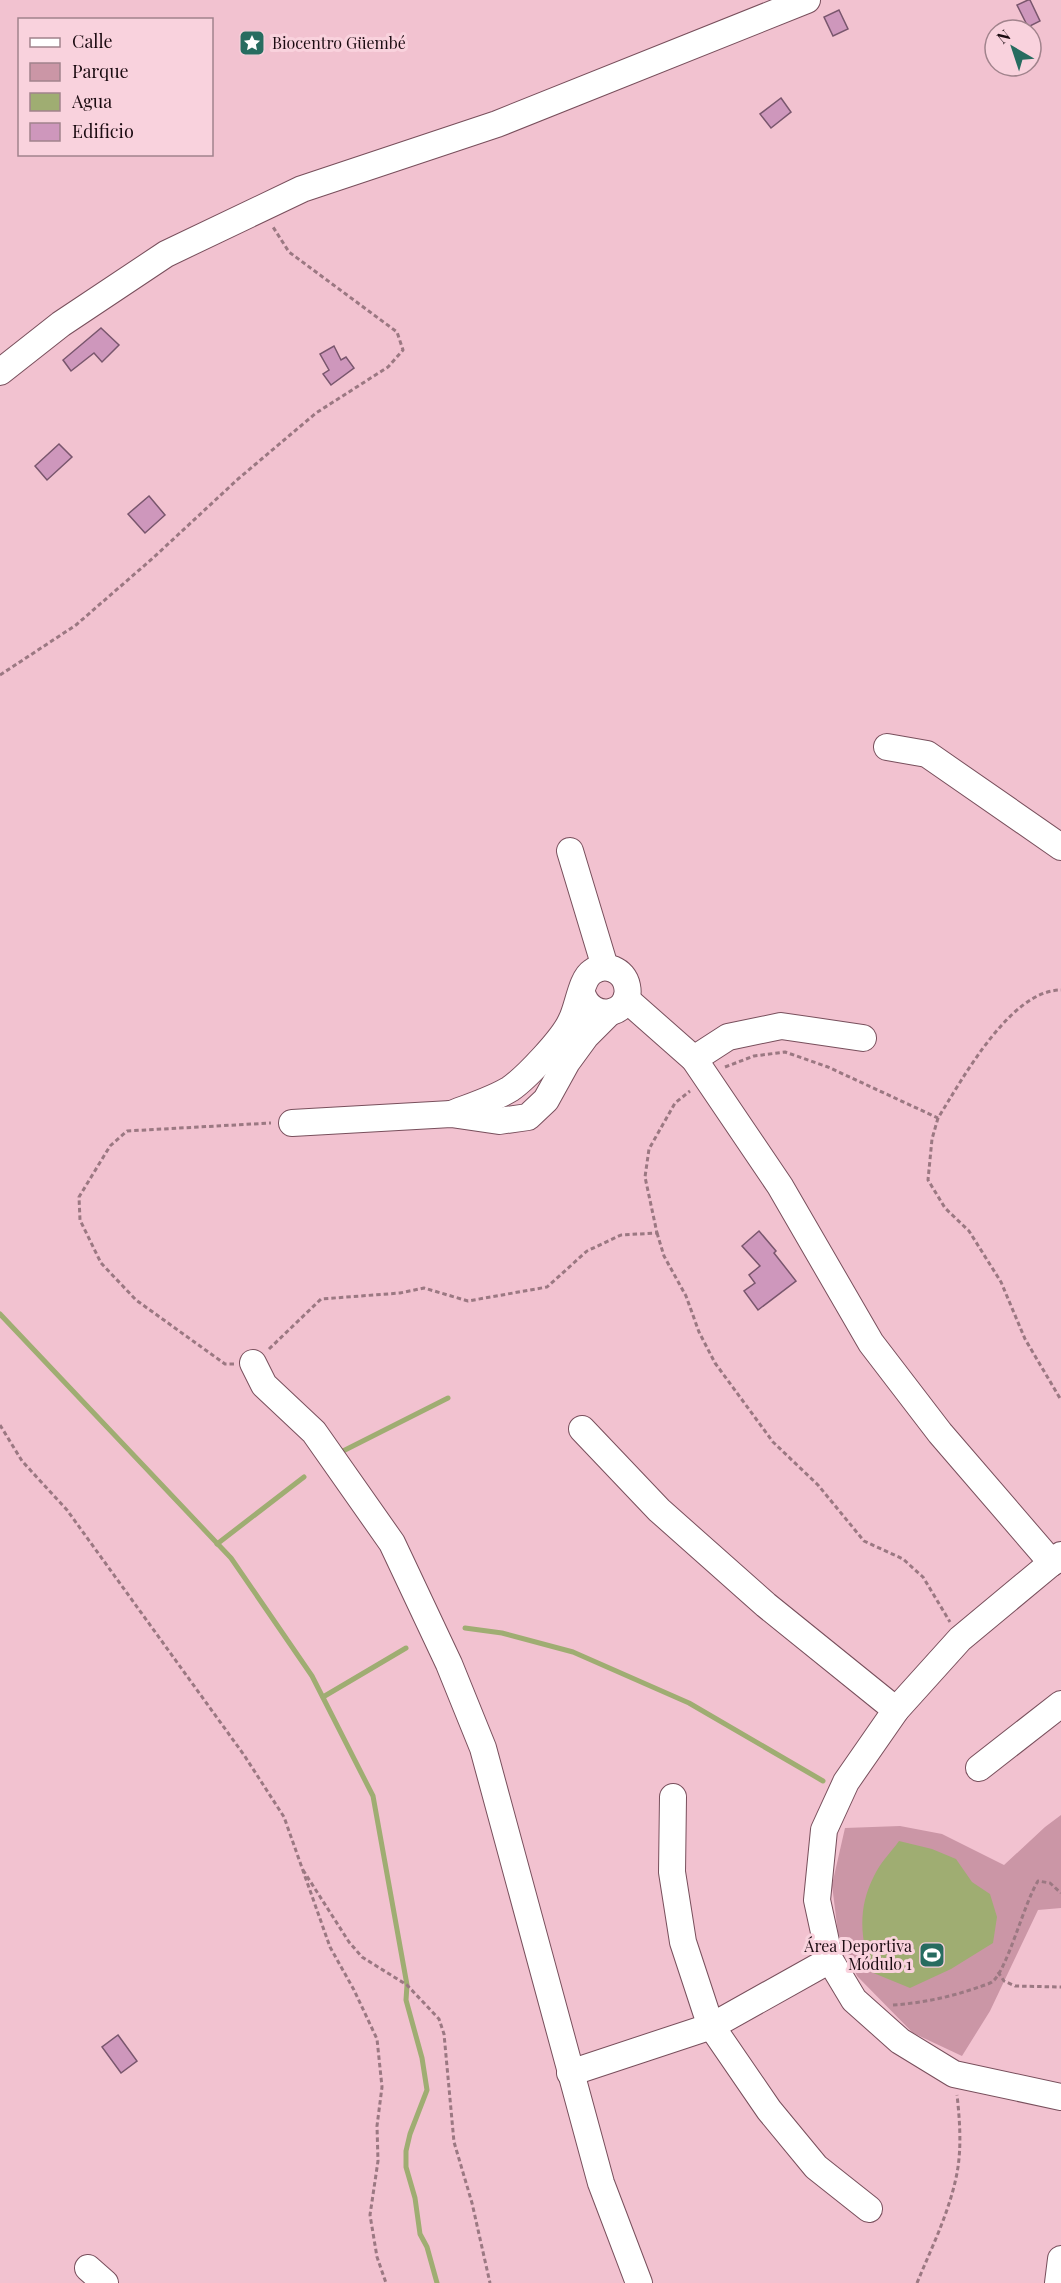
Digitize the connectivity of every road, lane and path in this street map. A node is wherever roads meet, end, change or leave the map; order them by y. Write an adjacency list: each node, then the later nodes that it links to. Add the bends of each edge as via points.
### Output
1 (807, 0): 2 (street, via 497,124 302,189)
2 (270, 204): 3 (street, via 166,254 61,324); 4 (path, via 273,230 290,252 397,332 403,350 388,367 316,412 76,625)
3 (0, 372)
4 (0, 675)
5 (887, 747): 6 (street, via 927,754)
6 (1061, 847)
7 (570, 851): 8 (street)
8 (604, 967): 10 (street, via 590,972); 11 (street, via 624,977 628,991)
9 (1061, 990): 15 (path, via 1025,1003 1001,1027 979,1052)
10 (582, 993): 11 (street, via 589,1006 602,1013); 14 (street, via 571,1024 547,1054 510,1089)
11 (618, 1006): 13 (street); 14 (street, via 586,1036 546,1100 528,1117 499,1121)
12 (863, 1038): 13 (street, via 781,1026 728,1036)
13 (701, 1069): 15 (path, via 785,1052 828,1067); 17 (path, via 675,1103 649,1149 645,1177); 22 (street, via 780,1186 871,1342 940,1433)
14 (451, 1114): 16 (street)
15 (938, 1118): 19 (path, via 928,1180 945,1208 969,1231 1001,1282 1025,1339)
16 (292, 1123): 18 (path, via 127,1131 110,1146 80,1197 80,1220 101,1263 136,1300 225,1364)
17 (657, 1233): 18 (path, via 621,1235 587,1251 547,1287 468,1301 424,1288 321,1299); 23 (path, via 715,1363 773,1442 818,1485 864,1541 903,1558 923,1577)
18 (253, 1362): 35 (street, via 264,1385 314,1432 392,1543 449,1664 483,1748)
19 (1061, 1400)
20 (0, 1425): 28 (path, via 22,1461 67,1510 244,1755 284,1817)
21 (582, 1429): 25 (street, via 659,1510 766,1605)
22 (1056, 1559): 23 (street)
23 (960, 1639): 25 (street)
24 (1061, 1704): 26 (street)
25 (896, 1710): 30 (street, via 846,1782 824,1830 817,1900)
26 (979, 1768)
27 (673, 1797): 34 (street, via 672,1872 683,1942)
28 (300, 1866): 40 (path, via 330,1947 376,2039 382,2087 378,2161 369,2215); 41 (path, via 362,1957 407,1985 439,2019 444,2034 454,2142)
29 (1061, 1893): 31 (path, via 1050,1883 1038,1881)
30 (830, 1960): 33 (street); 34 (street)
31 (998, 1972): 32 (path, via 1004,1981 1015,1986); 33 (path, via 992,1982 961,1994 919,2003)
32 (1061, 1987)
33 (862, 2008): 36 (street, via 900,2041)
34 (711, 2026): 35 (street); 38 (street, via 816,2168)
35 (570, 2073): 42 (street, via 601,2183)
36 (954, 2074): 37 (street); 43 (path, via 960,2131 956,2177 941,2226)
37 (1061, 2097)
38 (869, 2209)
39 (1061, 2259): 44 (street)
40 (386, 2283)
41 (490, 2283)
42 (639, 2283)
43 (916, 2283)
44 (1058, 2283)

